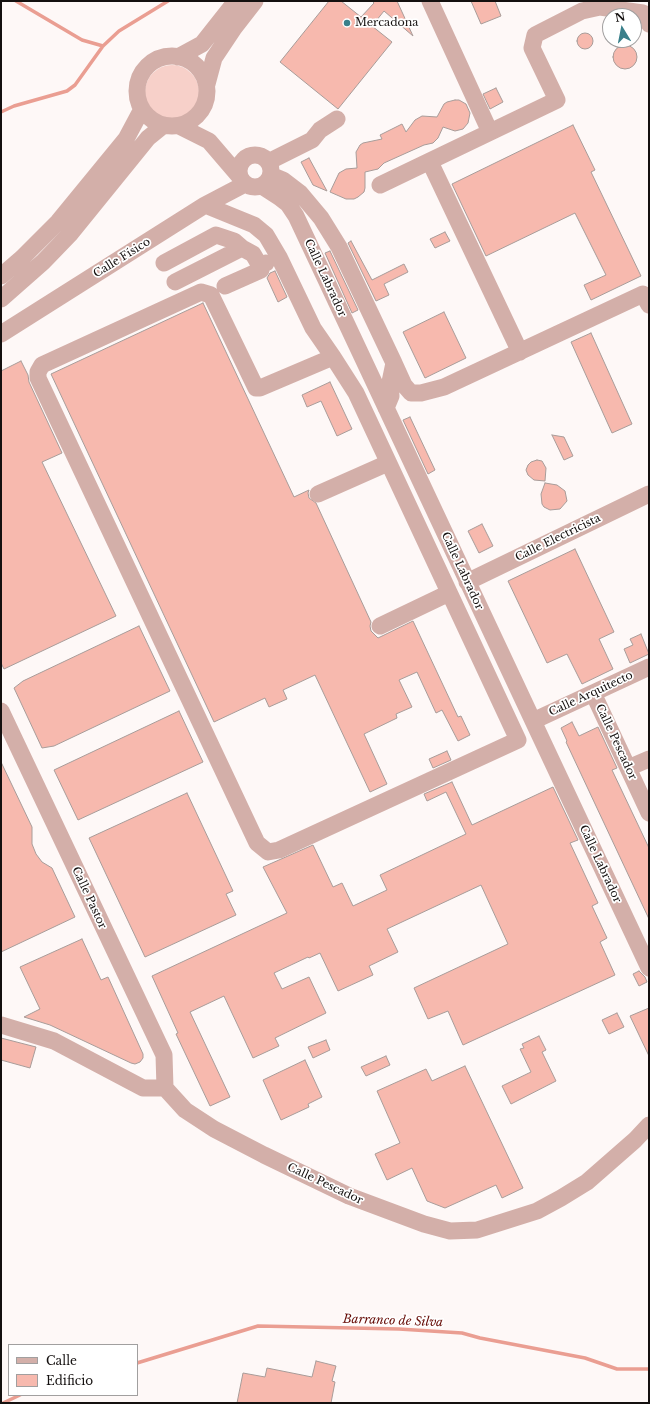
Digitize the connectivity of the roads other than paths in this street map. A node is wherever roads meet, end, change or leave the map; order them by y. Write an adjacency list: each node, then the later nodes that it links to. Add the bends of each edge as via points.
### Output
1 (236, 1): 5 (street, via 202,44)
2 (255, 1): 6 (street, via 214,58)
3 (430, 1): 11 (street)
4 (649, 24): 11 (street, via 643,13 600,7 582,11 535,35 532,48 557,100)
5 (178, 57): 6 (street, via 191,62 201,71); 8 (street, via 167,57 147,67 138,87)
6 (206, 84): 7 (street)
7 (205, 104): 10 (street, via 192,120); 12 (street, via 205,124)
8 (142, 109): 10 (street, via 151,120); 23 (street, via 126,139 58,222)
9 (337, 119): 15 (street)
10 (172, 126): 12 (street); 26 (street, via 148,138 71,233)
11 (490, 132): 14 (street)
12 (214, 148): 13 (street); 16 (street)
13 (247, 157): 15 (street, via 262,157); 16 (street, via 240,165)
14 (430, 162): 17 (street); 29 (street)
15 (267, 174): 16 (street, via 255,188); 31 (street, via 283,180 300,193 321,218 339,247); 32 (street, Calle Labrador, via 279,196 296,216)
16 (242, 180): 18 (street, Calle Físico)
17 (380, 185)
18 (205, 205): 20 (street, via 254,225 266,235); 28 (street, Calle Físico)
19 (242, 248): 21 (street, via 234,241 216,235); 22 (street, via 253,254); 24 (street)
20 (279, 257): 22 (street); 30 (street, via 313,328)
21 (164, 263)
22 (260, 266): 25 (street, via 261,270)
23 (1, 276)
24 (175, 282)
25 (225, 286)
26 (1, 299)
27 (649, 305): 29 (street, via 643,294)
28 (1, 334)
29 (520, 352): 31 (street, via 444,387 420,394 410,393)
30 (334, 357): 33 (street, via 356,393); 37 (street, via 256,388 211,295 201,292 42,365 38,372 38,378 257,844 268,852 278,850 518,740)
31 (394, 363): 32 (street, via 390,382 391,396)
32 (386, 408): 36 (street, Calle Labrador)
33 (388, 463): 34 (street); 37 (street)
34 (318, 494)
35 (649, 494): 36 (street, Calle Electricista)
36 (467, 582): 42 (street, Calle Labrador)
37 (449, 593): 38 (street)
38 (380, 626)
39 (649, 667): 40 (street, Calle Arquitecto)
40 (593, 693): 42 (street, Calle Arquitecto); 44 (street, Calle Pescador)
41 (1, 711): 48 (street, Calle Pastor, via 164,1055)
42 (533, 721): 46 (street, Calle Labrador)
43 (649, 759): 44 (street)
44 (628, 768): 45 (street, Calle Pescador)
45 (649, 813)
46 (649, 968)
47 (1, 1025): 48 (street, via 54,1041 143,1088)
48 (165, 1088): 49 (street, Calle Pescador, via 202,1122 264,1156 349,1196 450,1231 477,1230 537,1211 587,1182)
49 (649, 1125)

